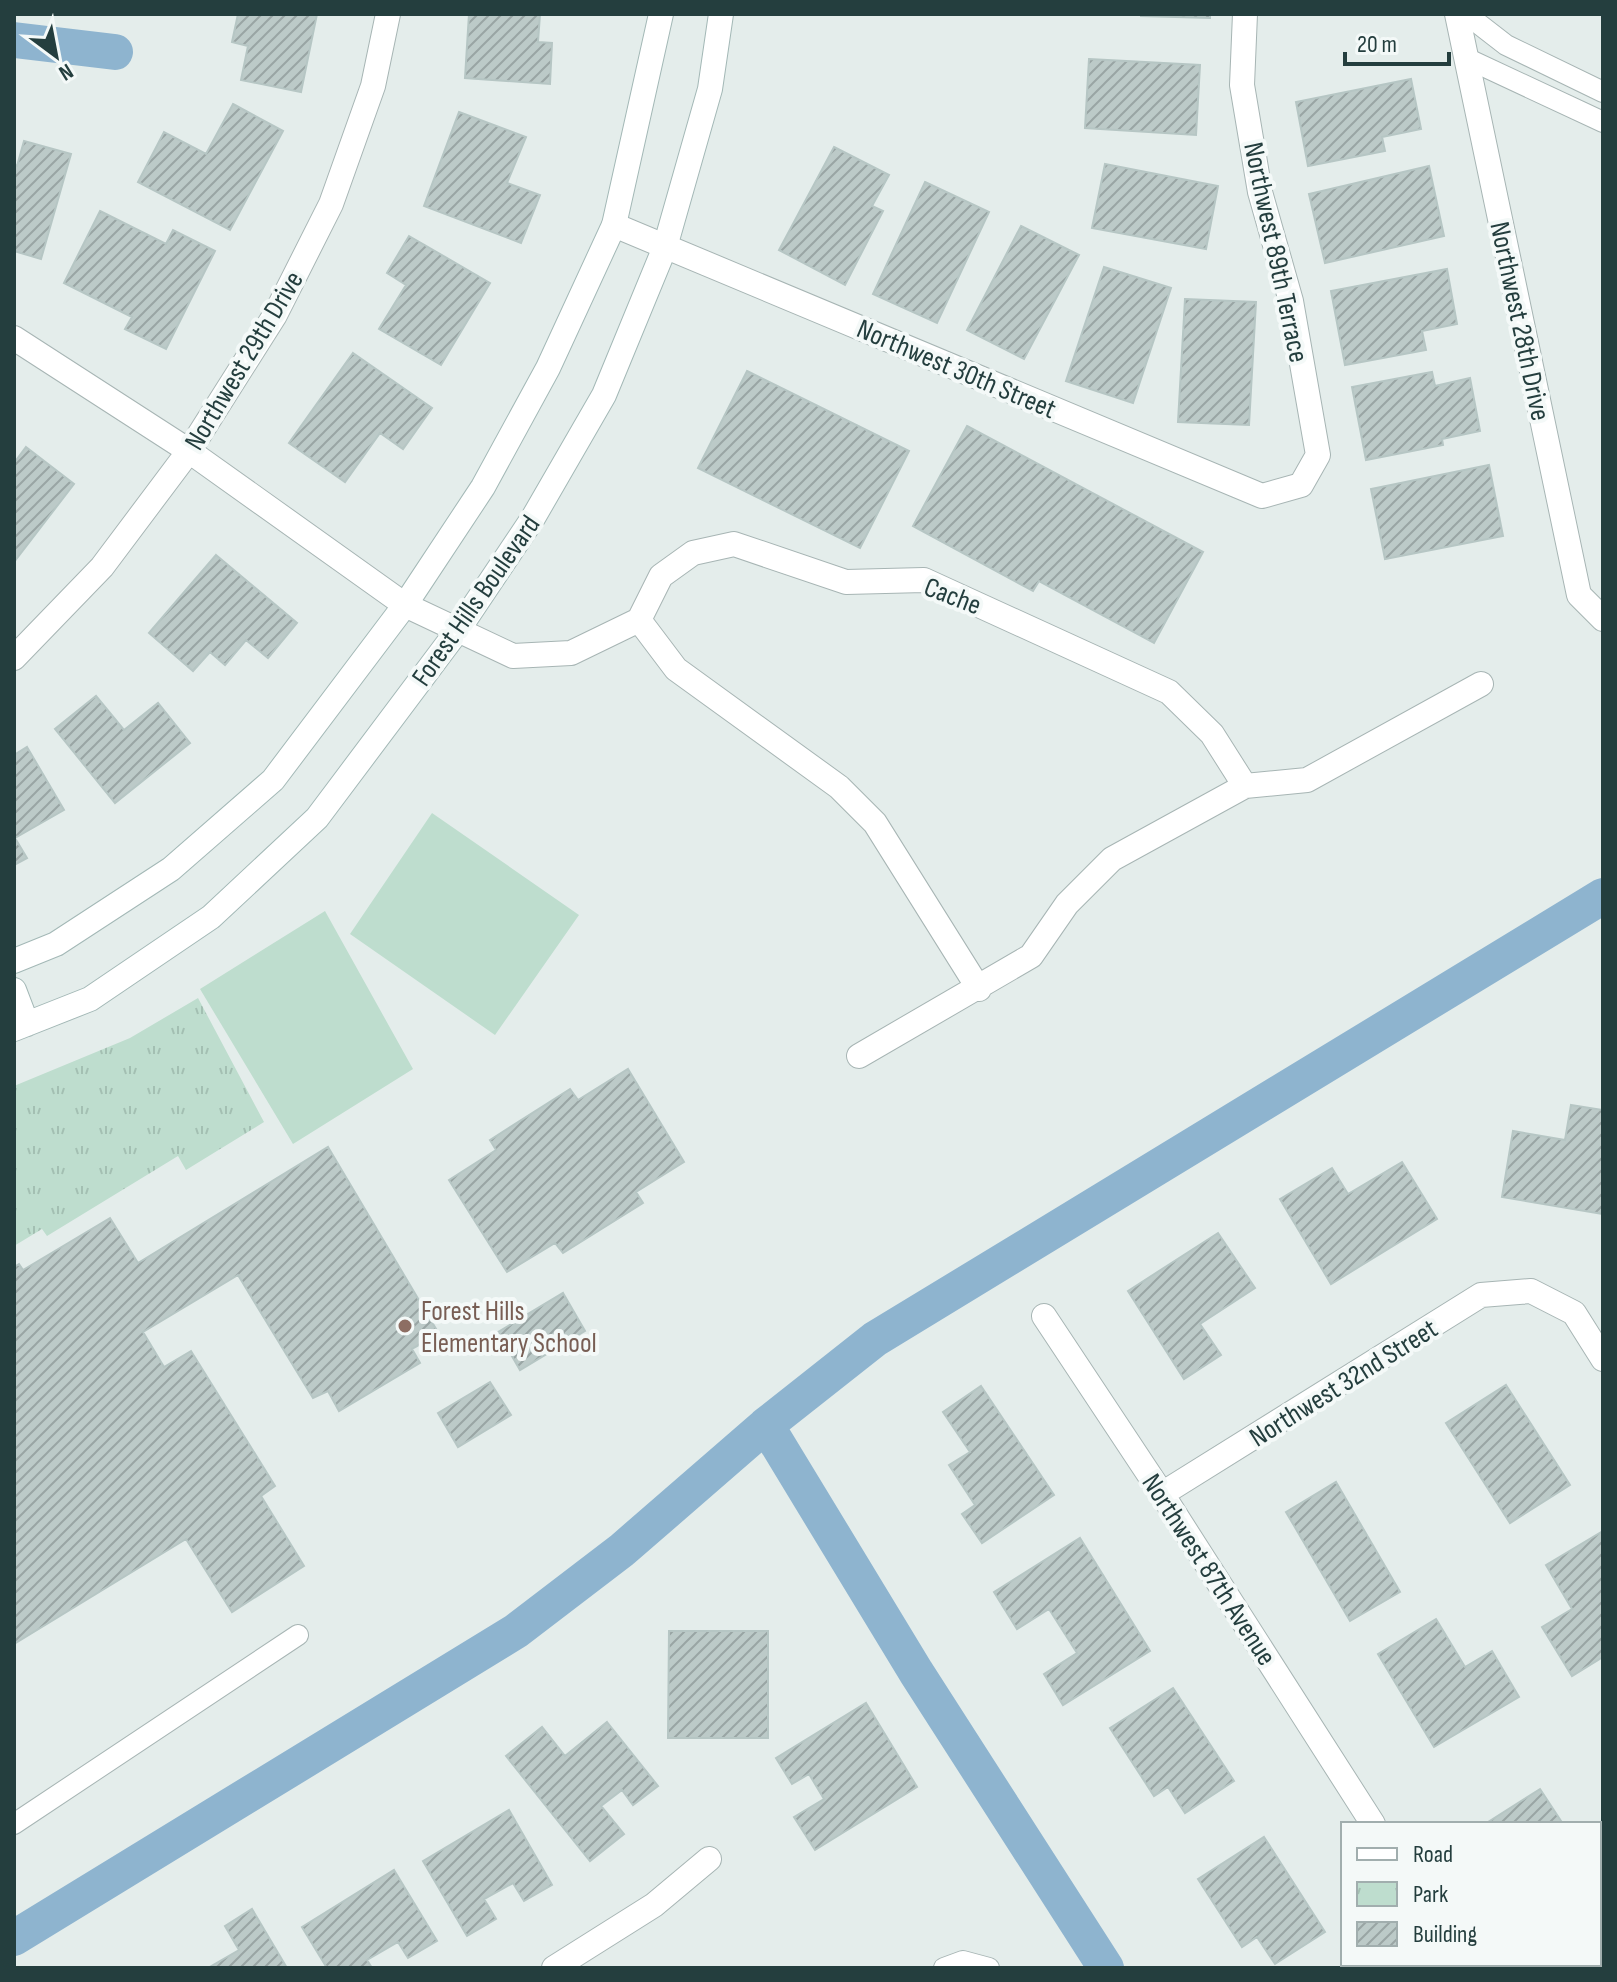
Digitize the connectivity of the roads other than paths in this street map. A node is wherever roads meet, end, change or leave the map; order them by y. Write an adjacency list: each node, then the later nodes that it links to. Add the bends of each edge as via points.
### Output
1 (388, 14): 13 (street, Northwest 29th Drive, via 373,86 331,204 275,315)
2 (661, 14): 10 (street, Forest Hills Boulevard)
3 (721, 14): 11 (street, Forest Hills Boulevard, via 710,89)
4 (1245, 14): 14 (street, Northwest 89th Terrace, via 1242,85 1260,192 1291,301 1318,455)
5 (1457, 14): 7 (street, Northwest 28th Drive)
6 (1466, 14): 8 (lane, via 1506,45)
7 (1466, 58): 9 (lane); 16 (street, Northwest 28th Drive, via 1579,595)
8 (1603, 92)
9 (1603, 122)
10 (614, 225): 11 (street, Northwest 30th Street); 15 (street, Forest Hills Boulevard, via 548,368 483,487)
11 (665, 247): 14 (street, Northwest 30th Street, via 1262,496); 18 (street, Forest Hills Boulevard, via 604,395 533,518)
12 (14, 338): 13 (street)
13 (189, 451): 15 (street); 19 (street, Northwest 29th Drive, via 102,567)
14 (1301, 485)
15 (405, 605): 18 (street); 22 (street, Forest Hills Boulevard, via 273,780 171,869 56,944)
16 (1603, 619)
17 (639, 620): 18 (street, via 571,653 513,656); 21 (street, Cache, via 661,576 693,553 734,544 846,582 924,580 1169,692 1212,734); 23 (street, via 676,669 839,787 875,823)
18 (458, 630): 25 (street, Forest Hills Boulevard, via 317,818 211,917 90,999)
19 (14, 658)
20 (1481, 684): 21 (street, via 1307,780)
21 (1245, 786): 23 (street, via 1112,859 1067,904 1031,956)
22 (14, 961)
23 (979, 989): 26 (street)
24 (14, 990): 25 (street)
25 (21, 1027)
26 (859, 1056)
27 (1044, 1316): 29 (street, Northwest 87th Avenue)
28 (1603, 1359): 29 (street, Northwest 32nd Street, via 1574,1313 1531,1291 1481,1295)
29 (1162, 1494): 31 (street, Northwest 87th Avenue)
30 (298, 1635): 32 (lane)
31 (1372, 1822)
32 (14, 1824)
33 (709, 1859): 34 (street, via 654,1905)
34 (554, 1968)
35 (944, 1968): 36 (lane, via 963,1961)
36 (989, 1968)

